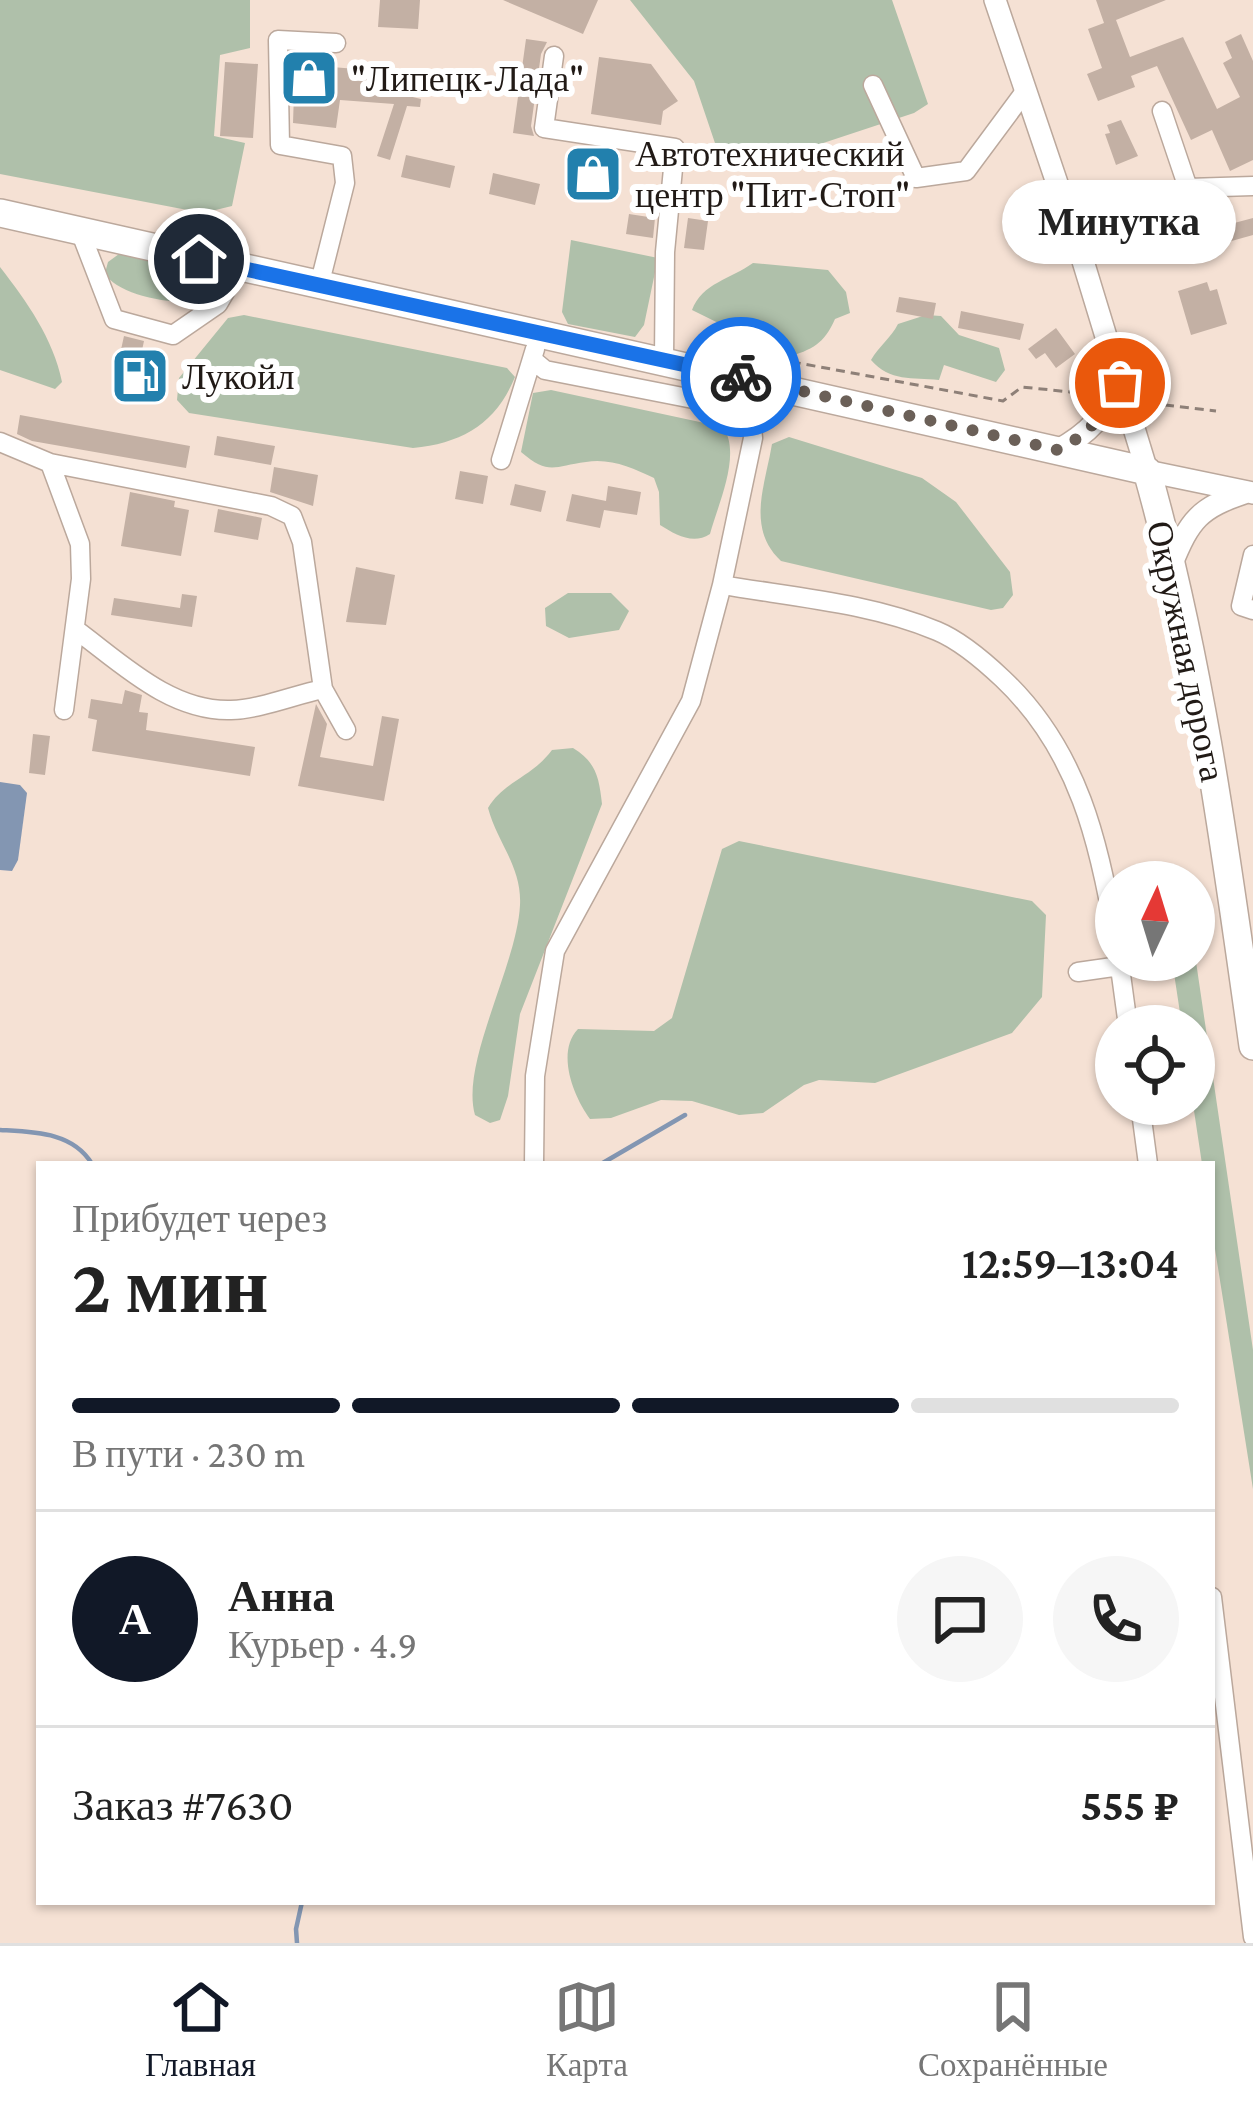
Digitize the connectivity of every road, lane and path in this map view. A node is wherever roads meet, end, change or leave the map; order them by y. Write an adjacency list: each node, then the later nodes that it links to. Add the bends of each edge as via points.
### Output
1 (994, 0): 5 (main road)
2 (336, 43): 11 (street, via 278,40 280,145 342,156 345,183)
3 (554, 56): 14 (street, via 544,128 676,148)
4 (873, 85): 5 (street, via 916,178 966,171)
5 (1026, 90): 15 (main road)
6 (1162, 111): 7 (street, via 1188,188)
7 (1253, 186)
8 (0, 213): 9 (highway)
9 (80, 231): 10 (highway); 10 (street, via 114,319 173,335 218,304)
10 (239, 268): 11 (highway)
11 (319, 286): 12 (highway)
12 (536, 346): 14 (highway); 19 (street); 25 (street, via 545,370 744,409 753,438)
13 (718, 347): 15 (path, via 1003,401 1022,386)
14 (664, 359): 18 (highway)
15 (1111, 389): 16 (path, bridge); 18 (main road, via 1104,416); 21 (main road)
16 (1216, 411)
17 (0, 442): 20 (street)
18 (1058, 450): 21 (highway)
19 (501, 460)
20 (50, 464): 27 (street, via 80,544); 28 (street, via 292,516)
21 (1148, 471): 22 (main road); 24 (highway, Окружная дорога)
22 (1251, 492): 24 (main road, via 1198,513)
23 (1253, 556): 26 (street, via 1241,607)
24 (1171, 566): 34 (highway, Окружная дорога, via 1221,818)
25 (722, 585): 31 (street, via 886,613 941,632 986,662 1054,738); 36 (street, via 692,701 555,951 535,1076)
26 (1253, 610)
27 (74, 628): 28 (street, via 158,690 194,704 231,710); 29 (street)
28 (323, 688): 30 (street)
29 (64, 710)
30 (346, 730)
31 (1103, 861)
32 (1095, 968): 33 (street)
33 (1078, 972)
34 (1253, 1046)
35 (1142, 1125): 37 (street)
36 (534, 1161)
37 (1148, 1161)
38 (1215, 1622): 39 (street)
39 (1253, 1937)

